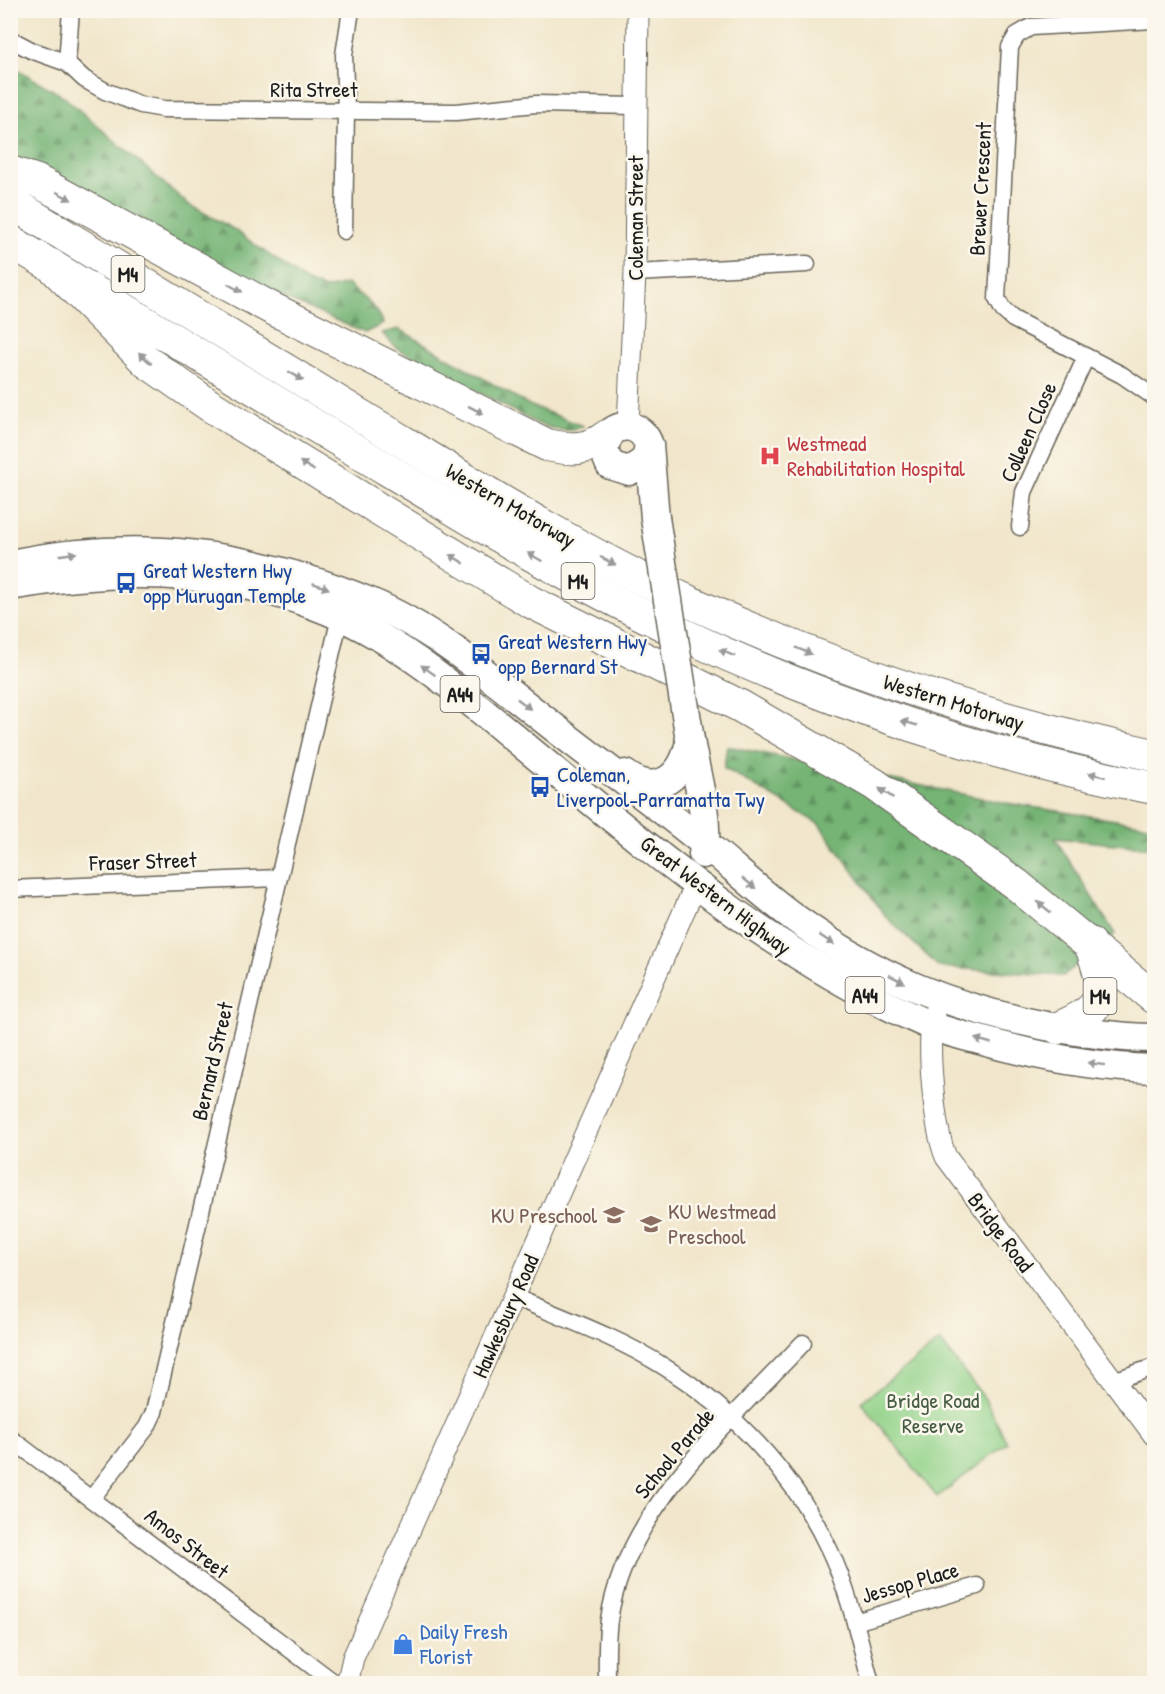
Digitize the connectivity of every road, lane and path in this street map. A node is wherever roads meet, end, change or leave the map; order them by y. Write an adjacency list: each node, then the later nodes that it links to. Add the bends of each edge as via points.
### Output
1 (71, 10): 6 (street)
2 (351, 10): 8 (street, via 344,55)
3 (638, 10): 7 (street, Coleman Street)
4 (1155, 20): 16 (street, Brewer Crescent, via 1031,27 1017,35 1010,47 997,299 1013,319)
5 (10, 39): 6 (street, Rita Street)
6 (67, 63): 8 (street, Rita Street, via 84,80 105,91 152,107 180,111)
7 (635, 106): 8 (street, Rita Street, via 536,104 456,112); 15 (street, Coleman Street)
8 (346, 112): 11 (street)
9 (10, 172): 18 (highway, M4, one-way to 18, via 37,181 269,307 547,445 565,449 595,446)
10 (10, 202): 28 (highway, Western Motorway / M4, one-way to 28, via 494,497 691,603 820,657 915,691 1023,724)
11 (344, 231)
12 (10, 241): 14 (highway, Western Motorway / M4)
13 (807, 264): 15 (street)
14 (51, 265): 29 (highway, Western Motorway / M4, one-way to 14, via 1002,751 897,719 681,633 588,587 481,526); 34 (highway, M4, one-way to 14, via 1017,885 874,784 740,706 529,601 209,405 147,362)
15 (635, 273): 18 (street, Coleman Street)
16 (1086, 357): 17 (street, Brewer Crescent); 22 (street, Colleen Close, via 1024,492)
17 (1155, 397)
18 (617, 431): 19 (highway, via 642,431); 20 (highway, via 604,451)
19 (649, 445): 20 (highway, via 641,466 629,471); 21 (highway)
20 (616, 469): 21 (highway)
21 (656, 518): 26 (highway, bridge)
22 (1020, 527)
23 (10, 564): 27 (highway, Great Western Highway / A44, one-way to 27, via 81,552 140,549 257,564 371,603 425,632 473,664)
24 (10, 586): 25 (highway, Great Western Highway / A44, via 109,573 175,575 227,580)
25 (340, 616): 31 (street, Bernard Street); 32 (highway, Great Western Highway / A44, one-way to 25, via 441,679 393,645)
26 (690, 740): 27 (highway, via 678,771 655,785 640,784 605,758); 30 (highway)
27 (580, 748): 30 (highway, Great Western Highway / A44)
28 (1155, 755)
29 (1155, 788)
30 (706, 844): 32 (highway); 35 (highway, Great Western Highway / A44, one-way to 35, via 747,883 826,940)
31 (278, 878): 33 (street, Fraser Street); 48 (street, Bernard Street, via 154,1412)
32 (696, 884): 37 (highway, Great Western Highway / A44, via 802,960); 41 (street, Hawkesbury Road)
33 (10, 889)
34 (1090, 944): 36 (highway); 38 (highway, M4, via 1102,978 1101,993 1096,1005 1082,1018)
35 (938, 998): 37 (street, Bridge Road); 38 (highway, Great Western Highway / A44, via 1000,1017)
36 (1155, 998)
37 (930, 1026): 40 (highway, Great Western Highway / A44, one-way to 37, via 1037,1055); 44 (street, Bridge Road, via 939,1136 946,1157)
38 (1058, 1028): 39 (highway, Great Western Highway / A44)
39 (1155, 1038)
40 (1155, 1069)
41 (514, 1297): 45 (street, via 662,1365); 52 (street, Hawkesbury Road, via 353,1658)
42 (803, 1343): 45 (street, School Parade)
43 (1155, 1367): 44 (street)
44 (1113, 1381): 46 (street, Bridge Road)
45 (732, 1419): 50 (street, via 767,1455 809,1511 829,1549); 53 (street, School Parade, via 667,1491 634,1545 609,1619)
46 (1155, 1435)
47 (10, 1438): 48 (street, Amos Street)
48 (93, 1498): 51 (street, Amos Street)
49 (977, 1586): 50 (street, Jessop Place)
50 (855, 1622): 54 (street)
51 (336, 1683)
52 (347, 1683)
53 (607, 1683)
54 (871, 1683)

